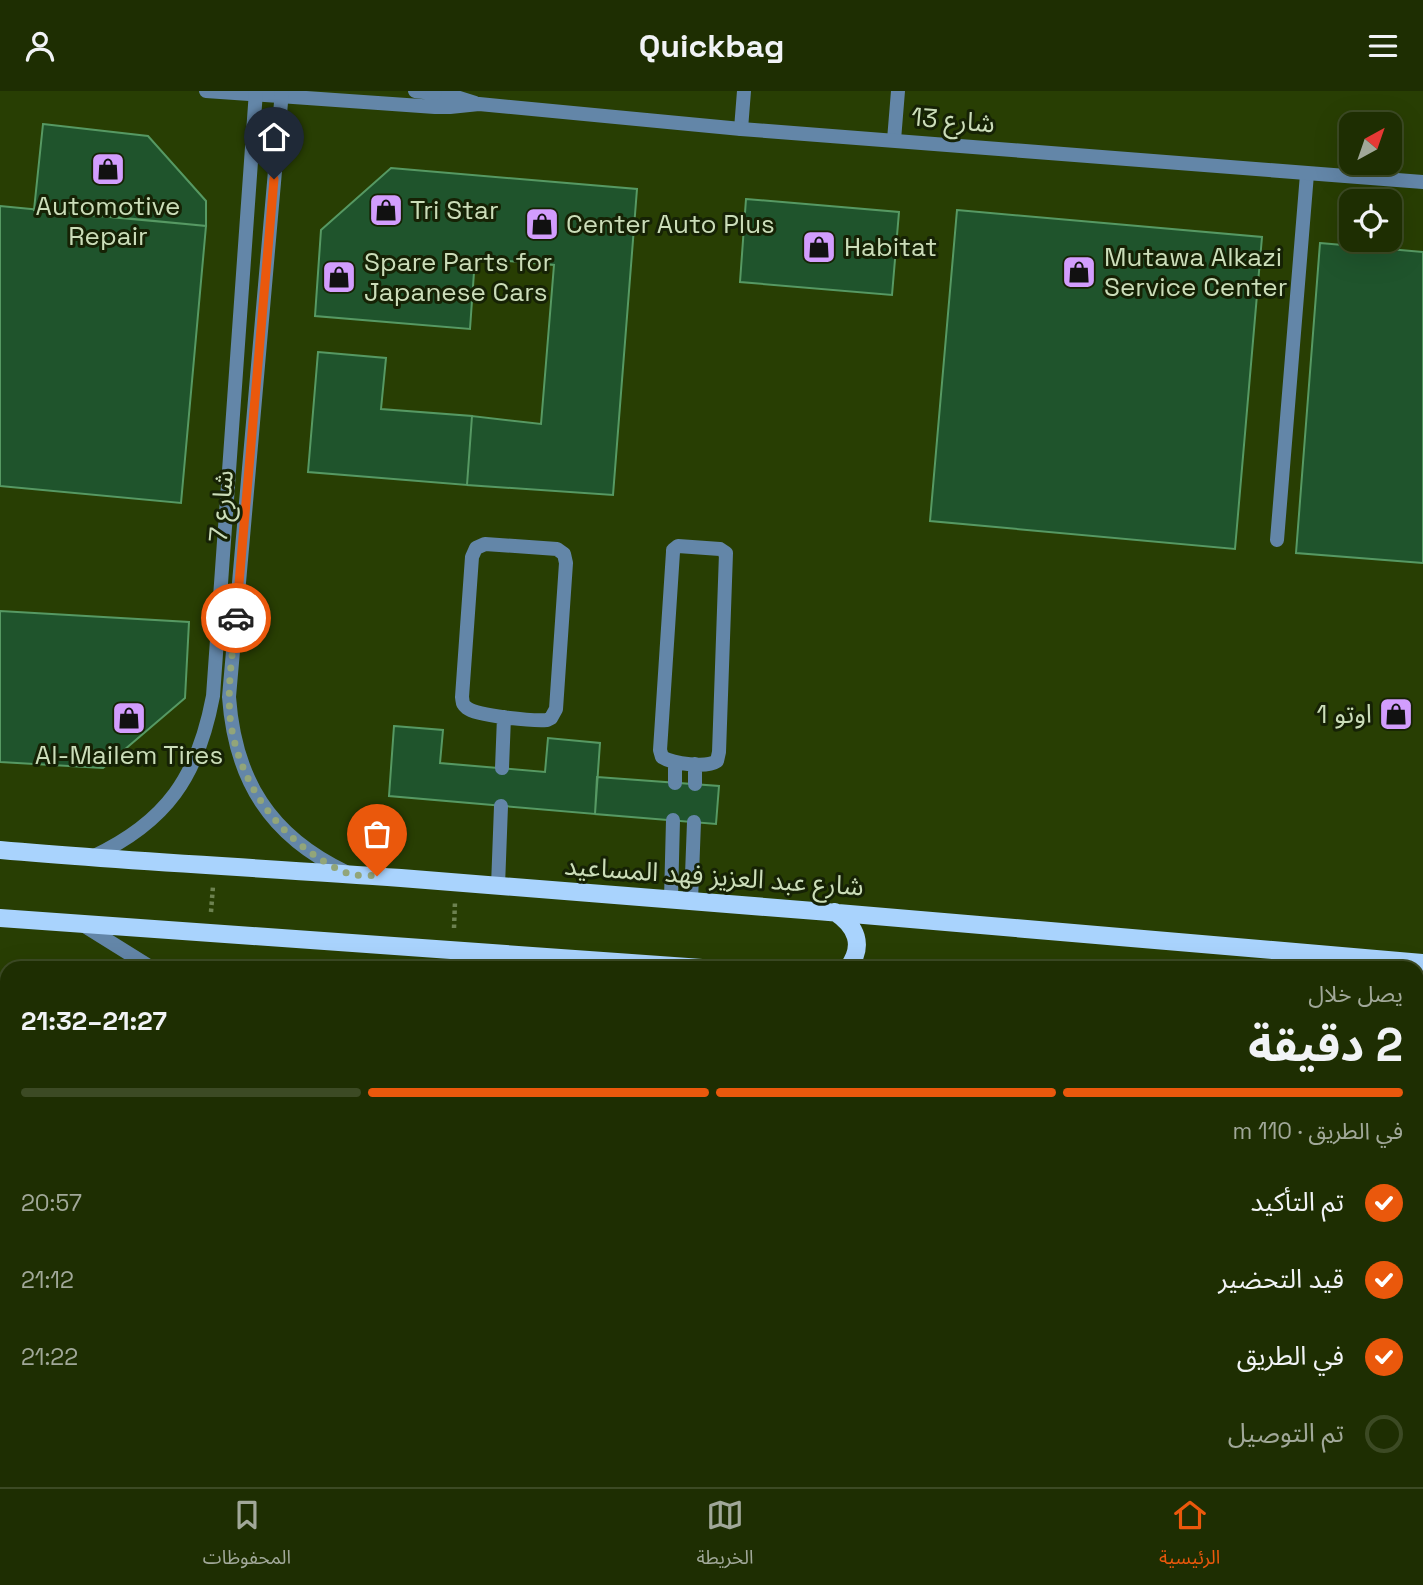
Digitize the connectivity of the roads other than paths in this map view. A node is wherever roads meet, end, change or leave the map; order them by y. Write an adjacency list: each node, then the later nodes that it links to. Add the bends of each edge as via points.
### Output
1 (206, 91): 6 (street, شارع 13)
2 (415, 91): 5 (street, شارع 13)
3 (744, 91): 9 (street)
4 (898, 91): 10 (street)
5 (434, 92): 8 (street, شارع 13)
6 (256, 93): 7 (street, شارع 13); 24 (street, شارع 7, via 208,723 189,772 174,795 136,832)
7 (281, 94): 8 (street, شارع 13, via 435,107); 25 (street, شارع 7, via 229,697 231,725 244,771 280,827 325,862)
8 (479, 104): 9 (street, شارع 13)
9 (741, 129): 10 (street, شارع 13)
10 (894, 140): 11 (street, شارع 13)
11 (1307, 174): 12 (street, شارع 13); 13 (street)
12 (1423, 182)
13 (1277, 540)
14 (504, 717): 14 (street, via 542,720 554,714 566,563 564,554 556,549 485,544 473,551 463,704 475,712); 17 (street)
15 (675, 762): 16 (street); 16 (street, via 662,757 660,750 673,550 678,546 720,549 726,556 719,752 714,764); 18 (street)
16 (695, 764): 19 (street)
17 (502, 768)
18 (675, 783)
19 (695, 784)
20 (501, 806): 26 (street)
21 (673, 820): 27 (street)
22 (694, 822): 28 (street)
23 (0, 850): 24 (main road, شارع عبد العزيز فهد المساعيد)
24 (89, 858): 25 (main road, شارع عبد العزيز فهد المساعيد)
25 (351, 874): 26 (main road, شارع عبد العزيز فهد المساعيد)
26 (498, 886): 27 (main road, شارع عبد العزيز فهد المساعيد)
27 (671, 899): 28 (main road, شارع عبد العزيز فهد المساعيد)
28 (691, 901): 29 (main road, شارع عبد العزيز فهد المساعيد)
29 (835, 912): 34 (main road, via 855,932); 35 (main road, شارع عبد العزيز فهد المساعيد)
30 (0, 918): 31 (main road)
31 (83, 925): 32 (street); 33 (main road)
32 (141, 961)
33 (584, 961)
34 (852, 961)
35 (1400, 961)

